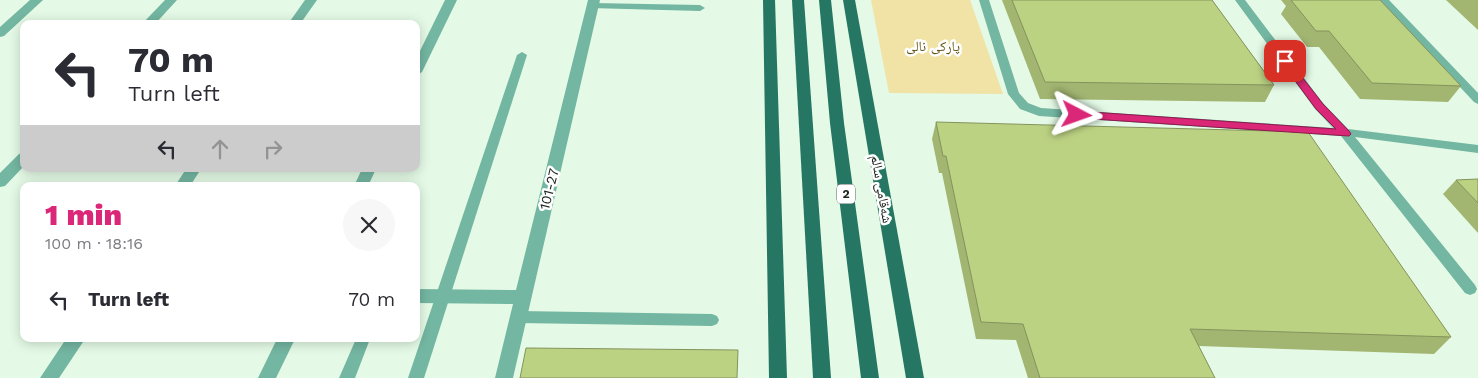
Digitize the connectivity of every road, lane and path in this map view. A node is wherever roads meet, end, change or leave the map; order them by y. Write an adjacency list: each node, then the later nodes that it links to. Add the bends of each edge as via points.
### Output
1 (37, 0): 16 (street)
2 (171, 0): 14 (street)
3 (311, 0): 15 (street)
4 (451, 0): 18 (street)
5 (769, 0): 38 (main road)
6 (798, 0): 39 (main road)
7 (824, 0): 40 (main road, 2)
8 (849, 0): 41 (main road, شەقامی سالم)
9 (984, 0): 20 (lane, via 1014,94 1024,106 1039,112)
10 (1240, 0): 20 (lane, via 1319,106)
11 (1384, 0): 19 (lane)
12 (594, 3): 13 (lane); 27 (street, 101-27)
13 (700, 8)
14 (152, 20)
15 (297, 20)
16 (0, 33)
17 (522, 55): 26 (lane)
18 (420, 64)
19 (1478, 100)
20 (1346, 134): 21 (lane); 24 (lane)
21 (1478, 148)
22 (20, 161): 23 (street)
23 (0, 182)
24 (1470, 289)
25 (420, 296): 26 (street)
26 (443, 296): 27 (street); 36 (lane)
27 (523, 297): 28 (street, 101-27)
28 (518, 317): 29 (lane); 37 (street, 101-27)
29 (712, 320)
30 (74, 342): 33 (street)
31 (285, 342): 34 (street)
32 (362, 342): 35 (lane)
33 (49, 378)
34 (267, 378)
35 (347, 378)
36 (416, 378)
37 (504, 378)
38 (778, 378)
39 (822, 378)
40 (870, 378)
41 (915, 378)

